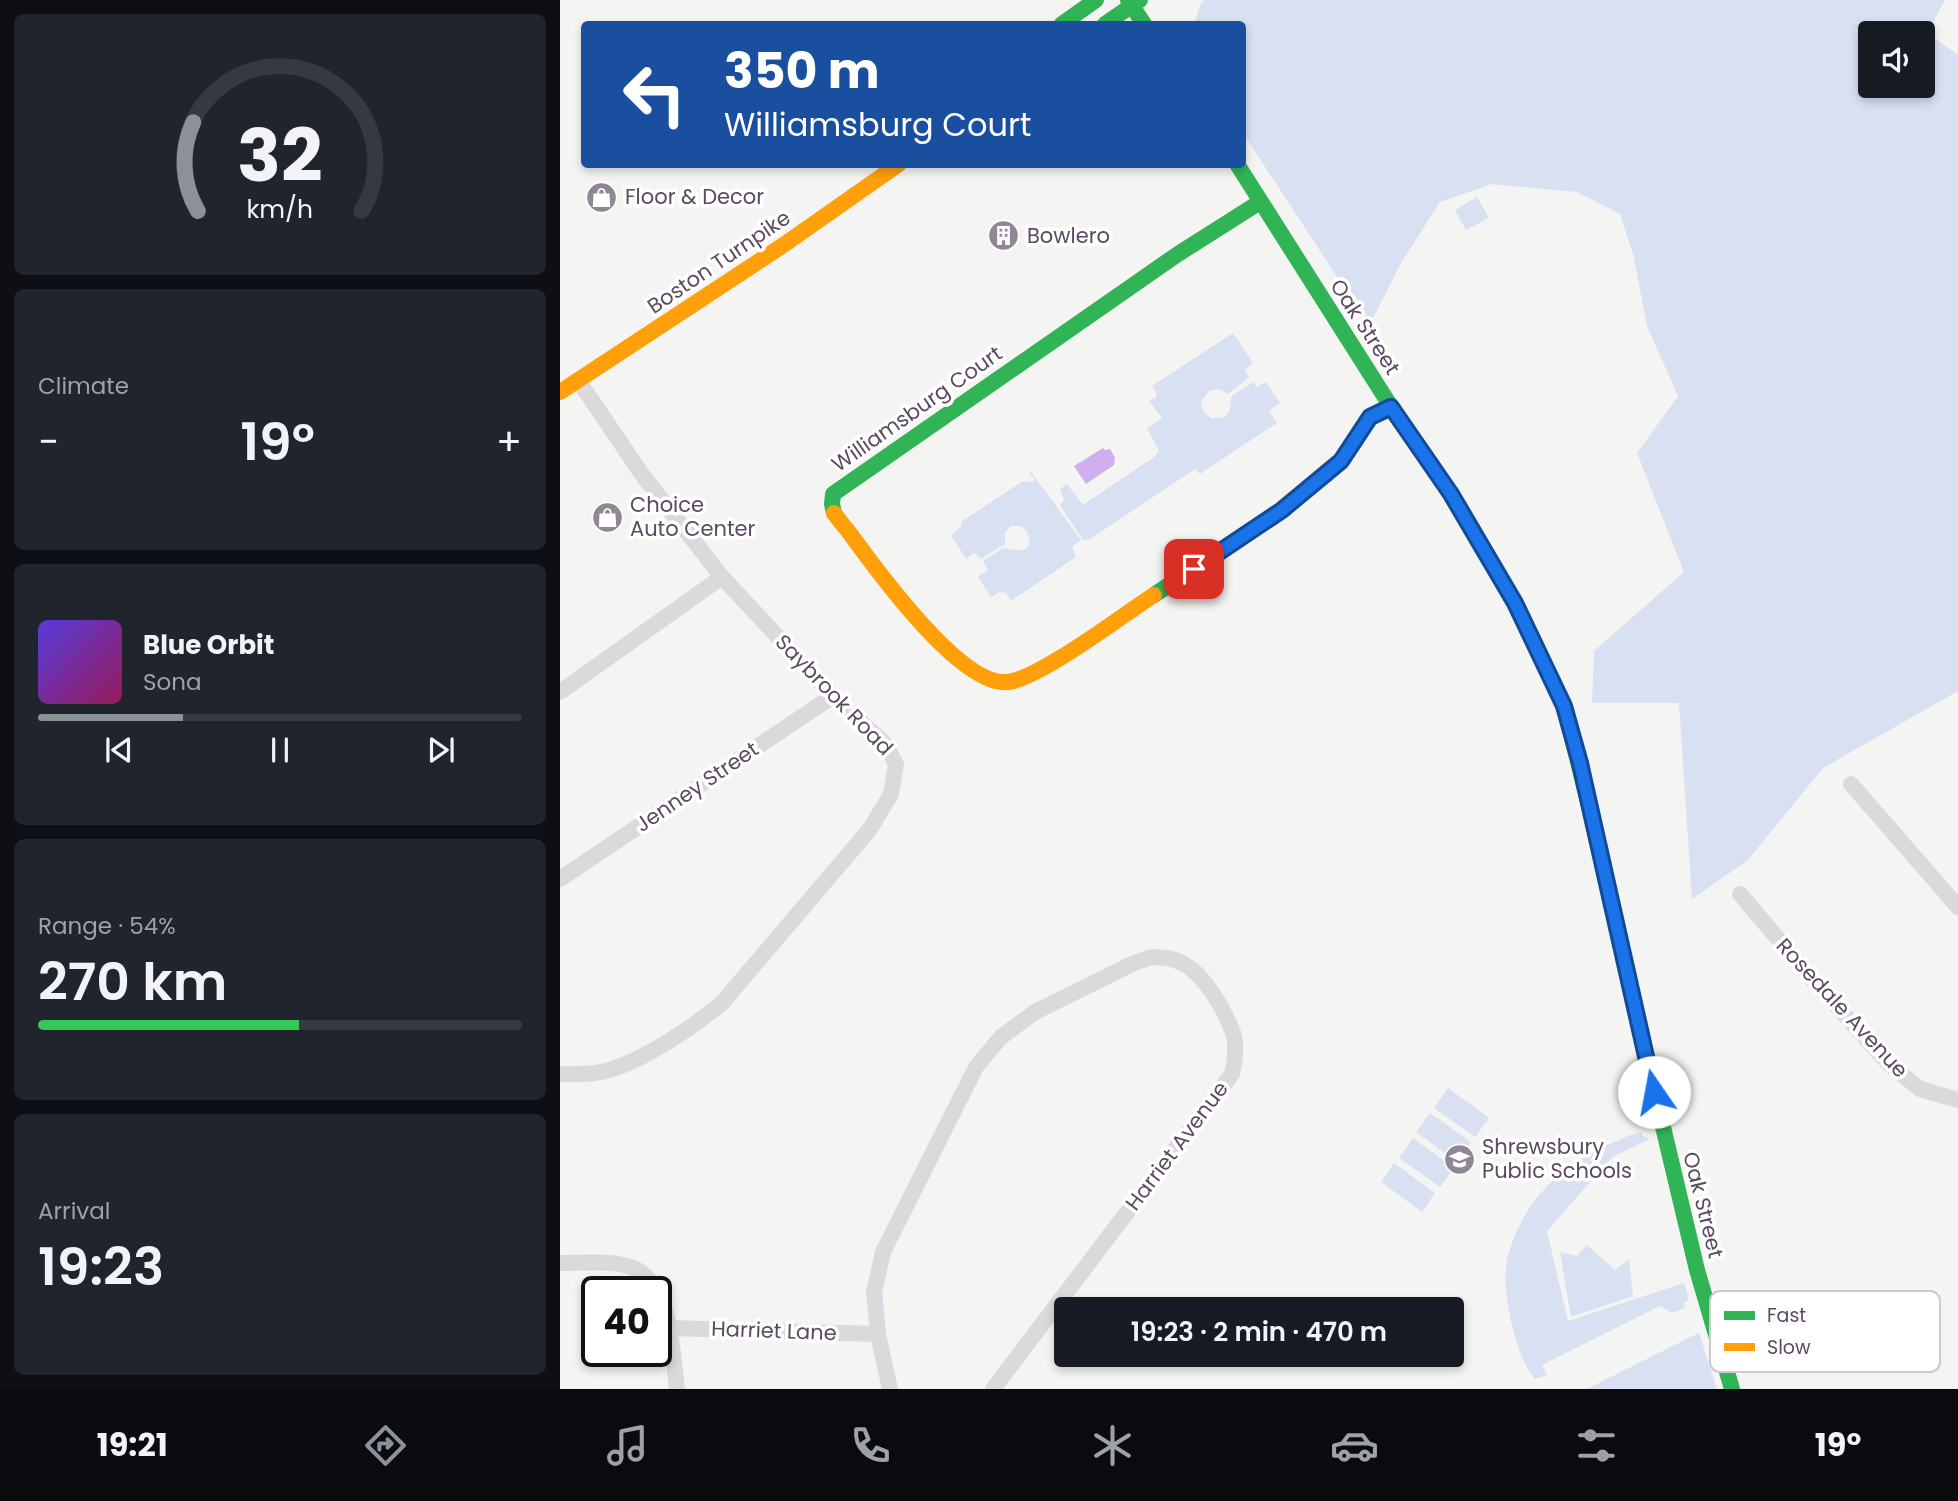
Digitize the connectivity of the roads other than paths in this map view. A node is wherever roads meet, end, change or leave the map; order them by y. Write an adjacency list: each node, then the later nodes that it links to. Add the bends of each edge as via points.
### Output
1 (1096, 0): 3 (main road)
2 (1133, 2): 4 (main road); 5 (main road)
3 (1066, 21)
4 (1109, 21)
5 (1142, 21)
6 (894, 168): 9 (main road, Boston Turnpike)
7 (1239, 168): 8 (main road, Oak Street)
8 (1260, 202): 11 (main road, Oak Street); 11 (main road, Williamsburg Court, via 843,486 833,494 833,510 929,632 971,668 1002,682 1012,681 1041,669 1282,510 1341,461 1370,417)
9 (578, 380): 10 (main road, Boston Turnpike); 12 (street, Saybrook Road, via 641,473)
10 (560, 392)
11 (1391, 407): 23 (main road, Oak Street, via 1451,494 1515,603 1567,716)
12 (722, 577): 13 (street); 14 (street, Saybrook Road)
13 (560, 692)
14 (833, 696): 16 (street, Jenney Street); 19 (street, Saybrook Road, via 895,758 891,794 870,829 722,1003 701,1020 628,1063 607,1071)
15 (1851, 784): 18 (street)
16 (560, 879)
17 (1740, 894): 20 (street, Rosedale Avenue, via 1889,1064 1920,1089)
18 (1958, 907)
19 (560, 1074)
20 (1958, 1100)
21 (560, 1263): 22 (street, via 612,1263)
22 (645, 1276)
23 (1710, 1314)
24 (672, 1328): 25 (street, Harriet Lane)
25 (878, 1334): 29 (street, Harriet Avenue); 30 (street, Harriet Avenue, via 874,1292 883,1252 976,1068 1010,1029 1059,999 1148,958 1178,960 1202,977 1227,1019 1236,1055 1232,1074)
26 (672, 1351): 28 (street)
27 (1727, 1372): 31 (main road, Oak Street)
28 (677, 1389)
29 (890, 1389)
30 (993, 1389)
31 (1732, 1389)

